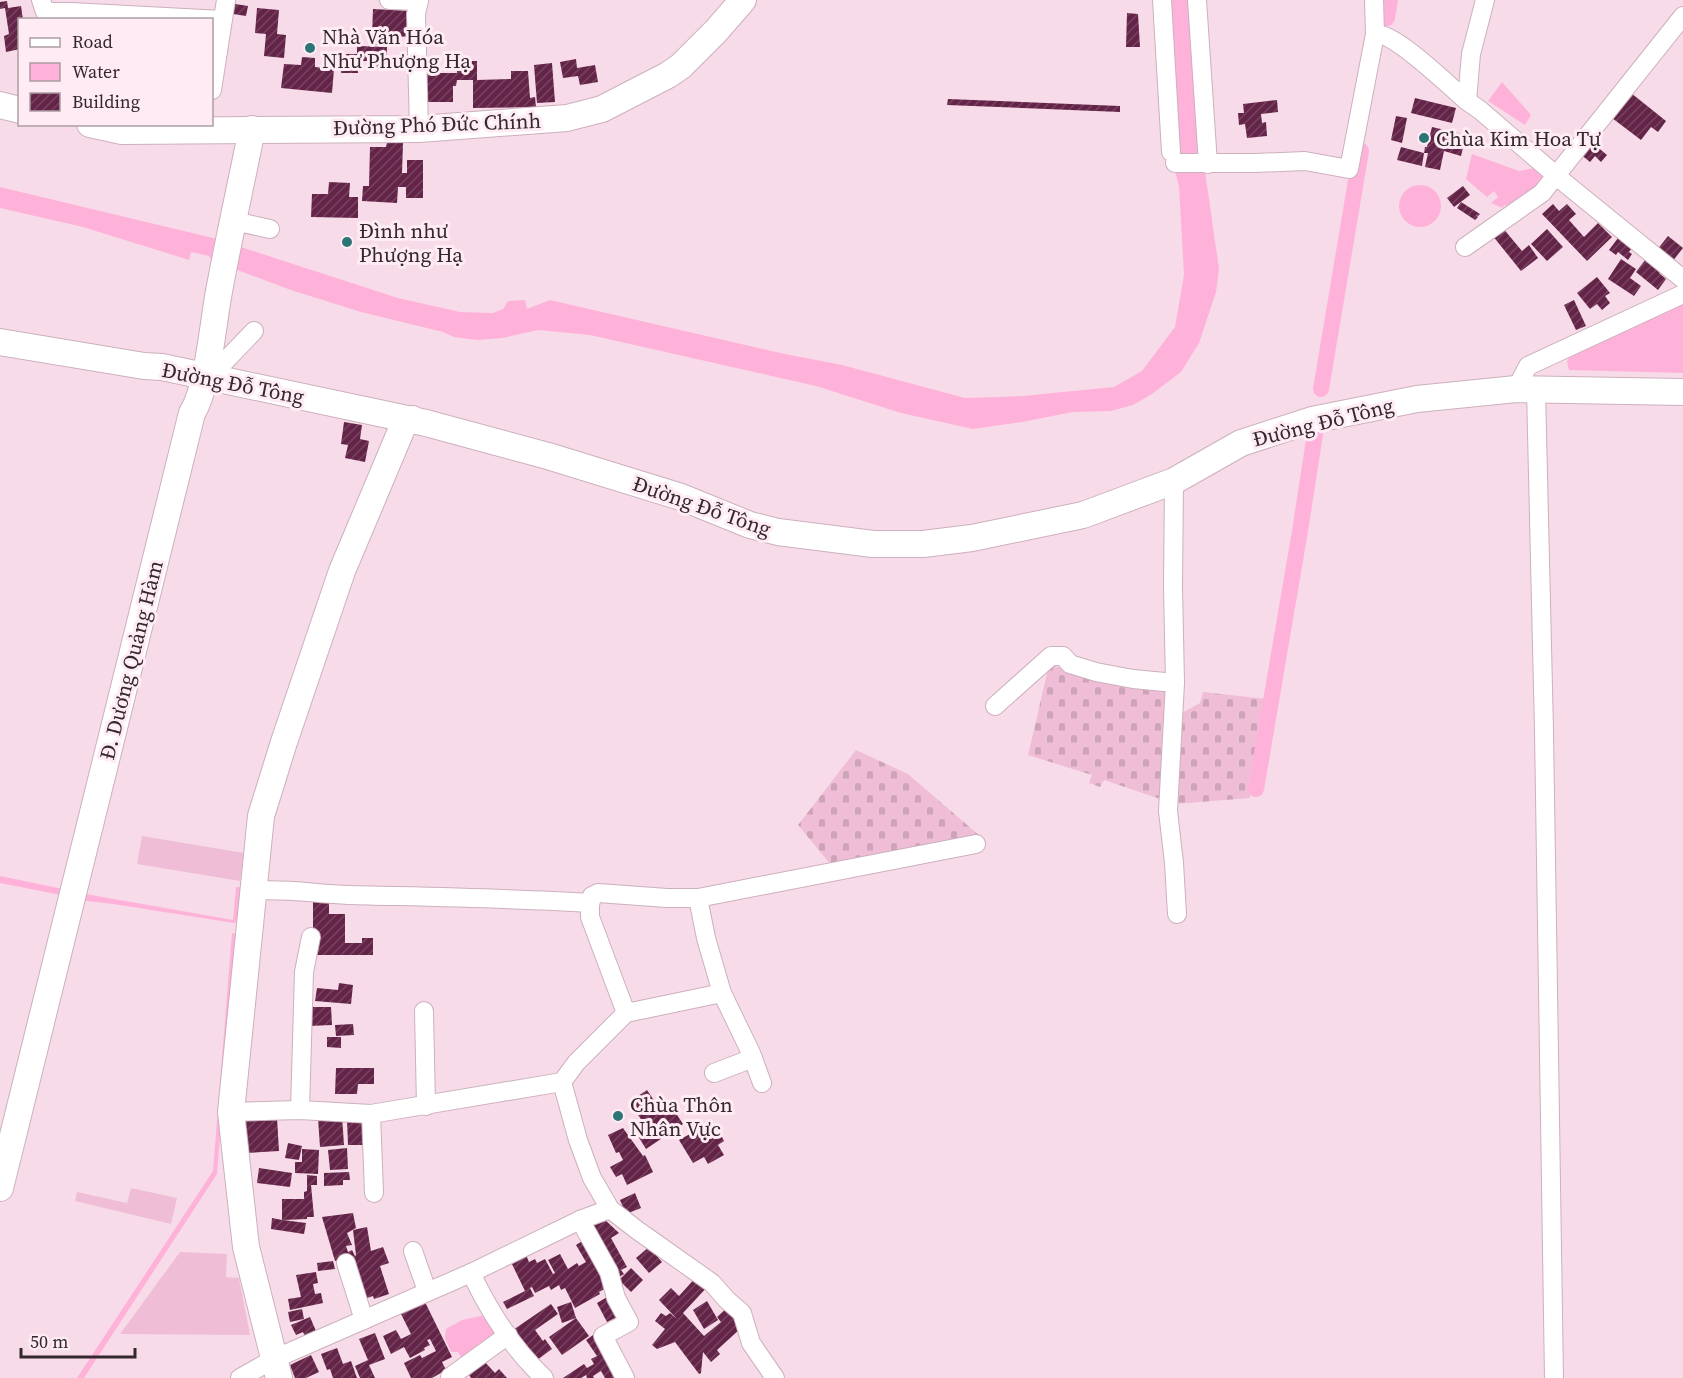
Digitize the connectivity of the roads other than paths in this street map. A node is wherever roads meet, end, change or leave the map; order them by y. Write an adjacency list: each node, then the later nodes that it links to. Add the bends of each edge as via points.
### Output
1 (40, 0): 11 (street, via 45,12 52,14)
2 (226, 0): 13 (street)
3 (389, 0): 8 (street)
4 (1162, 0): 23 (street, via 1173,157)
5 (1197, 0): 23 (street)
6 (1374, 0): 14 (street)
7 (1485, 0): 16 (street, via 1471,54)
8 (419, 1): 22 (street)
9 (733, 3): 22 (main road, Đường Phó Đức Chính, via 681,66 602,109 567,118)
10 (1683, 16): 24 (street)
11 (184, 18)
12 (213, 20): 13 (street)
13 (222, 20): 15 (street)
14 (1375, 34): 16 (street, via 1382,33 1407,48); 23 (street, via 1347,177 1305,161)
15 (213, 83)
16 (1467, 101): 24 (street)
17 (0, 105): 18 (main road)
18 (18, 110)
19 (99, 126): 20 (main road, Đường Phó Đức Chính, via 122,131)
20 (206, 128): 21 (main road, Đường Phó Đức Chính)
21 (252, 129): 22 (main road, Đường Phó Đức Chính); 25 (main road, Đ. Dương Quảng Hàm)
22 (419, 129)
23 (1207, 164)
24 (1557, 175): 27 (street, via 1535,199); 28 (street)
25 (234, 224): 26 (street); 32 (main road, Đ. Dương Quảng Hàm)
26 (270, 229)
27 (1465, 247)
28 (1683, 279)
29 (1683, 294): 33 (street, via 1528,366)
30 (254, 331): 32 (street)
31 (0, 342): 32 (main road, Đường Đỗ Tông)
32 (206, 377): 35 (main road, Đường Đỗ Tông); 56 (main road, Đ. Dương Quảng Hàm, via 192,413)
33 (1526, 390): 34 (main road, Đường Đỗ Tông); 36 (main road, Đường Đỗ Tông, via 1418,399 1312,420 1241,442); 72 (street, via 1544,742)
34 (1683, 392)
35 (412, 419): 36 (main road, Đường Đỗ Tông, via 548,456 681,498 750,525 807,537 873,544 972,538 1083,515); 40 (main road, via 403,426 342,571 287,731 261,816)
36 (1174, 481): 37 (street)
37 (1175, 683): 38 (street, via 1096,672 1070,664 1060,650); 43 (street, via 1168,811)
38 (995, 706)
39 (976, 844): 41 (street)
40 (252, 891): 42 (street); 54 (main road)
41 (698, 898): 42 (street, via 598,893); 45 (street)
42 (590, 903): 47 (street, via 590,917)
43 (1177, 914)
44 (310, 937): 53 (street, via 304,972)
45 (722, 993): 47 (street); 48 (street)
46 (424, 1011): 52 (street)
47 (626, 1013): 50 (street)
48 (753, 1058): 49 (street); 51 (street)
49 (714, 1073)
50 (562, 1082): 52 (street); 58 (street, via 592,1178)
51 (762, 1083)
52 (426, 1106): 55 (street)
53 (300, 1110): 54 (street); 55 (street)
54 (231, 1112): 66 (main road, via 246,1247)
55 (371, 1114): 57 (street)
56 (0, 1188)
57 (374, 1193)
58 (610, 1209): 59 (street); 71 (street, via 712,1283 742,1313 752,1343)
59 (580, 1220): 62 (street); 70 (street, via 609,1272 616,1298 629,1322 603,1336)
60 (413, 1251): 63 (street)
61 (346, 1263): 64 (street)
62 (471, 1273): 63 (street); 65 (street)
63 (427, 1291): 64 (street)
64 (364, 1320): 66 (street)
65 (508, 1335): 68 (street); 69 (street)
66 (276, 1369): 67 (street)
67 (240, 1378)
68 (451, 1378)
69 (544, 1378)
70 (626, 1378)
71 (775, 1378)
72 (1554, 1378)

